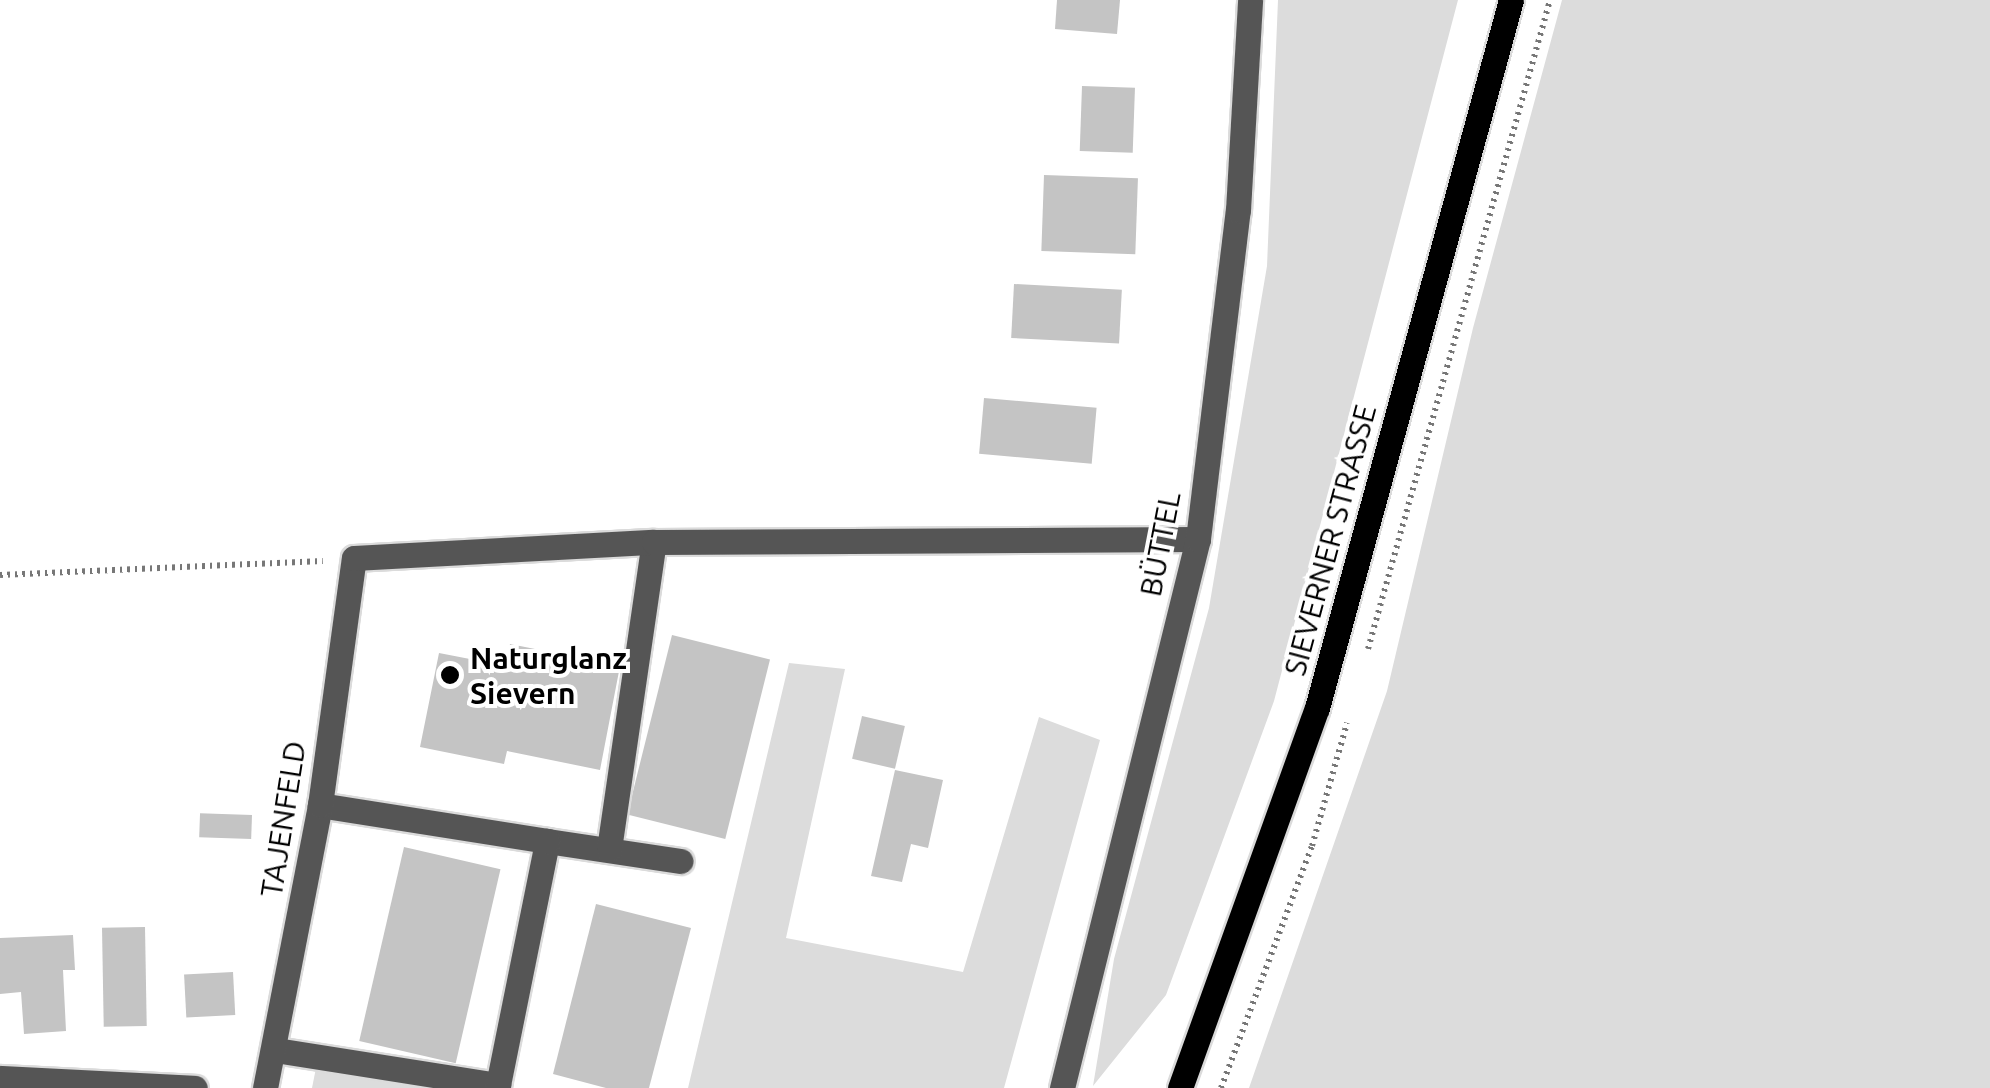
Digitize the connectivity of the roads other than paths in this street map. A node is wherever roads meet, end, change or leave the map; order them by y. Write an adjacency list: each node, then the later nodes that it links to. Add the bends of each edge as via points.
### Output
1 (1250, 0): 3 (street, BÜTTEL, via 1238,210)
2 (1511, 0): 14 (main road, SIEVERNER STRASSE, via 1318,708)
3 (1198, 539): 4 (street); 13 (street, BÜTTEL)
4 (654, 542): 5 (street, TAJENFELD, via 354,558); 7 (street)
5 (320, 805): 6 (street); 9 (street, TAJENFELD)
6 (547, 841): 7 (street); 9 (street, via 498,1085)
7 (609, 850): 8 (street)
8 (681, 862)
9 (276, 1050): 12 (street, TAJENFELD)
10 (0, 1078): 11 (street)
11 (196, 1088)
12 (265, 1088)
13 (1062, 1088)
14 (1180, 1088)

